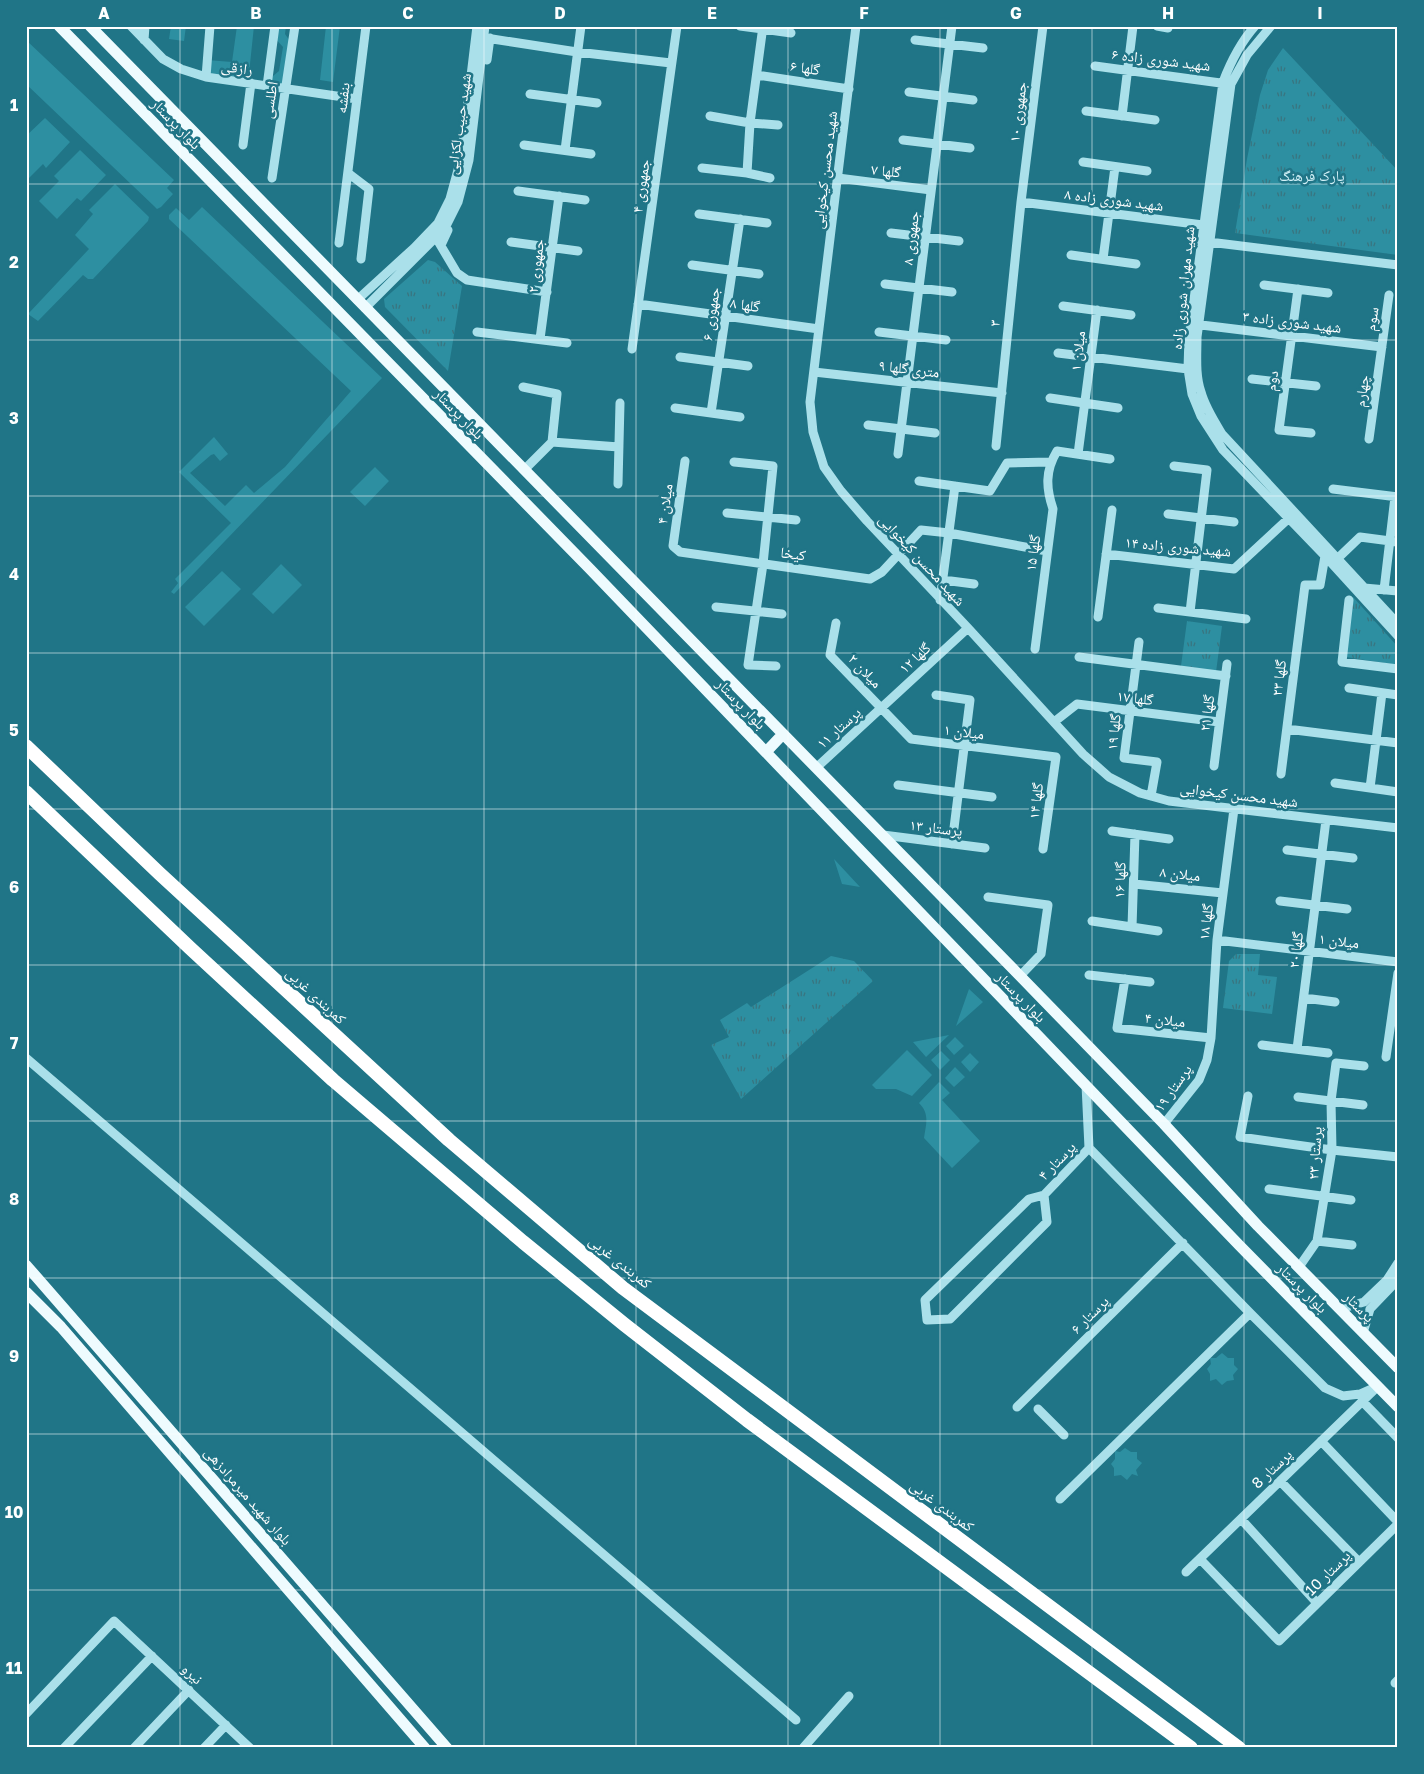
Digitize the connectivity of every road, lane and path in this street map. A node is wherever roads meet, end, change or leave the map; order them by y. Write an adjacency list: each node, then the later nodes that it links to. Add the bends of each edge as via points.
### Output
1 (59, 26): 59 (main road, بلوار پرستار)
2 (90, 26): 53 (main road, بلوار پرستار)
3 (131, 26): 25 (street, رازقی)
4 (145, 26): 25 (street)
5 (210, 26): 34 (street)
6 (275, 26): 37 (street)
7 (295, 26): 38 (street, اطلسی)
8 (366, 26): 43 (street, بنفشه)
9 (477, 26): 24 (street, شهید حبیب لکزایی)
10 (485, 26): 24 (street, شهید حبیب لکزایی)
11 (581, 26): 29 (street)
12 (677, 26): 30 (street, جمهوری ۴)
13 (740, 26): 21 (street)
14 (856, 26): 39 (street, شهید محسن کیخوایی)
15 (952, 26): 27 (street, جمهوری ۸)
16 (1043, 26): 75 (street, جمهوری ۱۰)
17 (1133, 26): 32 (street)
18 (1157, 26): 22 (street)
19 (1255, 26): 36 (street, شهید مهران شوری زاده, via 1234,56)
20 (1271, 26): 36 (street, شهید مهران شوری زاده)
21 (762, 28): 23 (street); 33 (street)
22 (1168, 28)
23 (791, 33)
24 (483, 37): 29 (street); 83 (street, شهید حبیب لکزایی, via 465,182 454,211)
25 (144, 40): 34 (street, رازقی, via 162,59)
26 (915, 40): 27 (street)
27 (949, 44): 28 (street); 42 (street, جمهوری ۸)
28 (982, 48)
29 (577, 52): 30 (street); 44 (street)
30 (672, 64): 107 (street, جمهوری ۴)
31 (1095, 66): 32 (street, شهید شوری زاده ۶)
32 (1128, 70): 36 (street, شهید شوری زاده ۶); 49 (street)
33 (757, 76): 39 (street, گلها ۶); 51 (street)
34 (206, 77): 35 (street, رازقی)
35 (252, 83): 37 (street, رازقی); 56 (street)
36 (1227, 83): 80 (street, شهید مهران شوری زاده); 86 (street, شهید مهران شوری زاده)
37 (267, 86): 38 (street, رازقی)
38 (286, 88): 43 (street, رازقی); 68 (street, اطلسی)
39 (848, 88): 70 (street, شهید محسن کیخوایی)
40 (909, 92): 42 (street)
41 (530, 94): 44 (street)
42 (943, 96): 45 (street); 55 (street, جمهوری ۸)
43 (357, 99): 66 (street, بنفشه)
44 (571, 99): 46 (street); 60 (street)
45 (973, 100)
46 (597, 103)
47 (1086, 111): 49 (street)
48 (710, 116): 51 (street)
49 (1122, 116): 50 (street)
50 (1155, 120)
51 (750, 123): 52 (street); 67 (street)
52 (778, 126)
53 (195, 133): 59 (main road); 106 (main road, بلوار پرستار)
54 (903, 140): 55 (street)
55 (937, 144): 58 (street); 71 (street, جمهوری ۸)
56 (243, 145)
57 (524, 145): 60 (street)
58 (970, 148)
59 (179, 149): 222 (main road, بلوار پرستار)
60 (565, 150): 61 (street)
61 (591, 154)
62 (1083, 162): 63 (street)
63 (1115, 167): 65 (street); 76 (street)
64 (702, 168): 67 (street)
65 (1147, 171)
66 (348, 173): 87 (street, بنفشه); 91 (street, via 370,189)
67 (747, 173): 69 (street)
68 (272, 178)
69 (770, 178)
70 (838, 178): 71 (street, گلها ۷); 113 (street, شهید محسن کیخوایی)
71 (931, 190): 82 (street, جمهوری ۸)
72 (518, 191): 73 (street)
73 (559, 196): 74 (street); 88 (street, جمهوری ۲)
74 (585, 200)
75 (1021, 202): 76 (street, شهید شوری زاده ۸); 135 (street, ۳)
76 (1109, 213): 80 (street, شهید شوری زاده ۸); 92 (street)
77 (699, 214): 78 (street)
78 (740, 219): 79 (street); 96 (street, جمهوری ۶)
79 (767, 223)
80 (1203, 225): 112 (street, شهید مهران شوری زاده)
81 (891, 233): 82 (street)
82 (925, 237): 84 (street); 100 (street, جمهوری ۸)
83 (436, 238): 102 (street, via 457,273 467,280); 106 (street, شهید حبیب لکزایی)
84 (959, 241)
85 (511, 242): 88 (street)
86 (1209, 242): 95 (street); 112 (street, شهید مهران شوری زاده)
87 (339, 244)
88 (552, 247): 89 (street); 102 (street, جمهوری ۲)
89 (578, 251)
90 (1071, 255): 92 (street)
91 (361, 259)
92 (1103, 259): 94 (street)
93 (692, 264): 96 (street)
94 (1136, 264)
95 (1398, 265)
96 (732, 269): 97 (street); 111 (street, جمهوری ۶)
97 (759, 274)
98 (885, 284): 100 (street)
99 (1264, 285): 101 (street)
100 (918, 288): 103 (street); 116 (street, جمهوری ۸)
101 (1298, 289): 104 (street); 117 (street, دوم)
102 (547, 292): 118 (street, جمهوری ۲)
103 (952, 292)
104 (1328, 292)
105 (1389, 295): 121 (street, سوم)
106 (361, 304): 158 (main road, بلوار پرستار)
107 (638, 304): 111 (street, گلها ۸); 122 (street, جمهوری ۴)
108 (1063, 306): 109 (street)
109 (1097, 310): 110 (street); 125 (street, میلان ۱)
110 (1131, 315)
111 (724, 316): 113 (street, گلها ۸); 126 (street, جمهوری ۶)
112 (1194, 324): 117 (street, شهید شوری زاده ۳); 128 (street, شهید مهران شوری زاده); 179 (street, شهید مهران شوری زاده, via 1200,392 1222,434)
113 (819, 329): 129 (street, شهید محسن کیخوایی)
114 (477, 332): 118 (street)
115 (879, 332): 116 (street)
116 (912, 336): 119 (street); 131 (street, جمهوری ۸)
117 (1292, 336): 121 (street, شهید شوری زاده ۳); 132 (street, دوم)
118 (540, 339): 120 (street)
119 (946, 340)
120 (567, 343)
121 (1382, 347): 147 (street, چهارم)
122 (632, 349)
123 (1058, 353): 125 (street)
124 (680, 357): 126 (street)
125 (1091, 357): 128 (street); 138 (street, میلان ۱)
126 (719, 361): 127 (street); 141 (street, جمهوری ۶)
127 (748, 366)
128 (1188, 369): 169 (street, شهید مهران شوری زاده, via 1192,394 1223,450)
129 (814, 372): 131 (street, ۹ متری گلها); 177 (street, شهید محسن کیخوایی, via 810,402 813,432 824,468)
130 (1252, 378): 132 (street)
131 (907, 382): 135 (street, ۹ متری گلها); 144 (street, جمهوری ۸)
132 (1285, 383): 133 (street); 146 (street, دوم, via 1279,430)
133 (1316, 386)
134 (523, 387): 148 (street, via 557,394)
135 (1002, 393): 149 (street, ۳)
136 (1050, 398): 138 (street)
137 (620, 403): 150 (street)
138 (1085, 403): 140 (street); 152 (street, میلان ۱)
139 (675, 408): 141 (street)
140 (1118, 408)
141 (712, 413): 142 (street)
142 (740, 417)
143 (868, 425): 144 (street)
144 (901, 429): 145 (street); 151 (street, جمهوری ۸)
145 (935, 433)
146 (1310, 433)
147 (1369, 439)
148 (552, 442): 150 (street); 158 (street)
149 (996, 446)
150 (619, 447): 160 (street)
151 (898, 454)
152 (1078, 454): 153 (street); 156 (street, via 1057,451)
153 (1110, 459)
154 (685, 461): 174 (street, میلان ۴, via 673,546)
155 (734, 462): 167 (street, via 774,466)
156 (1050, 462): 161 (street, via 1007,463 990,491); 175 (street, گلها ۱۵, via 1047,491 1053,509)
157 (1174, 466): 168 (street, via 1207,470)
158 (524, 470): 217 (main road, بلوار پرستار)
159 (918, 481): 161 (street)
160 (618, 484)
161 (955, 486): 172 (street)
162 (1333, 489): 163 (street)
163 (1397, 497): 173 (street)
164 (1112, 510): 176 (street)
165 (727, 513): 167 (street)
166 (1168, 514): 168 (street)
167 (769, 517): 170 (street); 180 (street)
168 (1201, 518): 171 (street); 181 (street)
169 (1288, 519): 178 (street, شهید مهران شوری زاده); 181 (street, شهید شوری زاده ۱۴, via 1234,569)
170 (796, 520)
171 (1234, 522)
172 (949, 534): 175 (street); 177 (street, کیخا, via 921,530); 182 (street)
173 (1394, 541): 179 (street, via 1360,537); 185 (street)
174 (676, 550): 180 (street, کیخا)
175 (1047, 551): 201 (street, گلها ۱۵)
176 (1106, 554): 181 (street, شهید شوری زاده ۱۴); 194 (street)
177 (898, 555): 180 (street, کیخا, via 870,579); 187 (street, شهید محسن کیخوایی)
178 (1325, 556): 199 (street, شهید مهران شوری زاده); 216 (street, گلها ۲۳, via 1320,585 1305,585)
179 (1337, 559): 184 (street, شهید مهران شوری زاده)
180 (764, 564): 191 (street)
181 (1196, 565): 192 (street)
182 (943, 580): 183 (street); 187 (street)
183 (974, 584)
184 (1364, 588): 185 (street); 197 (street, شهید مهران شوری زاده)
185 (1384, 590): 186 (street)
186 (1398, 591)
187 (940, 600): 198 (street, شهید محسن کیخوایی)
188 (1349, 600): 206 (street, via 1342,662)
189 (716, 607): 191 (street)
190 (1158, 608): 192 (street)
191 (756, 611): 193 (street); 205 (street, via 748,665)
192 (1190, 612): 195 (street)
193 (782, 614)
194 (1098, 618)
195 (1246, 619)
196 (836, 623): 212 (street, میلان ۲, via 830,656)
197 (1398, 624)
198 (968, 628): 212 (street, گلها ۱۲); 214 (street, شهید محسن کیخوایی)
199 (1398, 636)
200 (1139, 642): 203 (street, گلها ۱۹)
201 (1035, 649)
202 (1079, 657): 203 (street)
203 (1136, 664): 207 (street); 213 (street, گلها ۱۹)
204 (1227, 664): 207 (street, گلها ۲۱)
205 (776, 666)
206 (1398, 669)
207 (1226, 676): 215 (street, گلها ۲۱)
208 (1349, 688): 209 (street)
209 (1382, 693): 211 (street); 218 (street)
210 (936, 695): 220 (street, via 970,700)
211 (1398, 695)
212 (881, 708): 220 (street, میلان ۱, via 911,739); 225 (street, پرستار ۱۱)
213 (1130, 711): 214 (street, گلها ۱۷, via 1077,704); 215 (street, گلها ۱۷); 233 (street, گلها ۱۹, via 1124,758 1157,762)
214 (1054, 722): 233 (street, شهید محسن کیخوایی, via 1109,777)
215 (1219, 722): 224 (street, گلها ۲۱)
216 (1287, 729): 218 (street); 226 (street, گلها ۲۳)
217 (783, 734): 222 (main road); 225 (main road, بلوار پرستار)
218 (1376, 740): 219 (street); 229 (street)
219 (1398, 743)
220 (964, 745): 223 (street, میلان ۱); 231 (street)
221 (26, 746): 329 (highway, کمربندی غربی, via 449,1140 623,1288)
222 (766, 752): 274 (main road, بلوار پرستار)
223 (1056, 757): 244 (street, گلها ۱۴)
224 (1214, 766)
225 (816, 768): 240 (main road, بلوار پرستار)
226 (1281, 774)
227 (1335, 783): 229 (street)
228 (898, 784): 231 (street)
229 (1370, 788): 232 (street)
230 (26, 792): 328 (highway, via 333,1080 523,1242 747,1420)
231 (958, 792): 234 (street); 242 (street)
232 (1398, 792)
233 (1151, 796): 235 (street, شهید محسن کیخوایی)
234 (992, 797)
235 (1234, 809): 236 (street, شهید محسن کیخوایی); 249 (street, گلها ۱۸)
236 (1326, 820): 237 (street, شهید محسن کیخوایی); 246 (street, گلها ۲۰)
237 (1398, 828)
238 (1112, 832): 239 (street)
239 (1135, 834): 241 (street); 248 (street, گلها ۱۶)
240 (883, 835): 242 (street, پرستار ۱۳); 262 (main road, بلوار پرستار)
241 (1169, 839)
242 (952, 844): 243 (street, پرستار ۱۳)
243 (985, 848)
244 (1043, 849)
245 (1286, 850): 246 (street)
246 (1322, 854): 247 (street); 252 (street, گلها ۲۰)
247 (1353, 858)
248 (1134, 884): 249 (street, میلان ۸); 255 (street, گلها ۱۶)
249 (1223, 893): 257 (street, گلها ۱۸)
250 (988, 897): 262 (street, via 1048,905 1041,954)
251 (1280, 901): 252 (street)
252 (1315, 905): 253 (street); 258 (street, گلها ۲۰)
253 (1347, 909)
254 (1092, 921): 255 (street)
255 (1132, 926): 256 (street)
256 (1158, 931)
257 (1217, 940): 258 (street, میلان ۱); 267 (street, گلها ۱۸)
258 (1309, 952): 259 (street, میلان ۱); 265 (street, گلها ۲۰)
259 (1398, 962)
260 (1398, 973): 271 (street)
261 (1089, 975): 263 (street)
262 (1020, 976): 279 (main road, بلوار پرستار)
263 (1125, 979): 264 (street); 267 (street, میلان ۴, via 1117,1028)
264 (1150, 982)
265 (1304, 998): 266 (street); 269 (street, گلها ۲۰)
266 (1335, 1002)
267 (1211, 1038): 279 (street, پرستار ۱۹, via 1199,1080)
268 (1262, 1045): 269 (street)
269 (1297, 1049): 270 (street)
270 (1328, 1053)
271 (1386, 1057)
272 (26, 1058): 319 (street)
273 (1364, 1066): 277 (street, پرستار ۲۳, via 1336,1063)
274 (1086, 1085): 280 (street, پرستار ۴); 299 (main road, بلوار پرستار)
275 (1248, 1096): 281 (street, via 1240,1137)
276 (1298, 1097): 277 (street)
277 (1331, 1101): 278 (street); 281 (street, پرستار ۲۳)
278 (1363, 1105)
279 (1164, 1124): 292 (main road, بلوار پرستار)
280 (1089, 1148): 284 (street, پرستار ۴); 288 (street)
281 (1332, 1150): 282 (street); 285 (street, پرستار ۲۳)
282 (1398, 1157)
283 (1269, 1189): 285 (street)
284 (1044, 1195): 284 (street, via 1029,1199 926,1300 927,1320 950,1319 1047,1222)
285 (1325, 1196): 286 (street); 287 (street, پرستار ۲۳)
286 (1352, 1200)
287 (1318, 1241): 289 (street); 292 (street, پرستار ۲۳)
288 (1183, 1243): 296 (street); 301 (street, پرستار ۶)
289 (1352, 1245)
290 (1398, 1263): 295 (street, via 1387,1280 1364,1302)
291 (26, 1265): 326 (main road, بلوار شهید میرمرادزهی)
292 (1299, 1267): 295 (main road, پرستار)
293 (1396, 1284): 297 (street, via 1370,1309)
294 (26, 1292): 325 (main road, via 60,1327)
295 (1340, 1309): 297 (main road, پرستار)
296 (1250, 1314): 299 (street, via 1325,1388 1343,1396 1360,1394); 308 (street)
297 (1363, 1333): 298 (main road, پرستار)
298 (1398, 1368)
299 (1378, 1386): 300 (street, پرستار 8); 302 (main road, بلوار پرستار)
300 (1362, 1401): 305 (street); 306 (street, پرستار 8)
301 (1017, 1407)
302 (1398, 1407)
303 (1038, 1409): 304 (street)
304 (1064, 1435)
305 (1398, 1438)
306 (1321, 1441): 307 (street, پرستار 8); 310 (street)
307 (1280, 1481): 309 (street, پرستار 8); 312 (street)
308 (1060, 1499)
309 (1242, 1519): 311 (street, پرستار 8); 314 (street)
310 (1398, 1523): 312 (street, پرستار 10)
311 (1200, 1559): 313 (street, پرستار 8); 314 (street, پرستار 10, via 1279,1641)
312 (1359, 1562): 314 (street, پرستار 10)
313 (1186, 1572)
314 (1317, 1603)
315 (152, 1656): 316 (street, نیرو); 318 (street, نیرو, via 114,1620); 321 (street)
316 (189, 1690): 320 (street, نیرو); 322 (street)
317 (849, 1696): 327 (street)
318 (26, 1714)
319 (796, 1720)
320 (226, 1725): 323 (street); 324 (street, نیرو)
321 (64, 1748)
322 (134, 1748)
323 (204, 1748)
324 (250, 1748)
325 (425, 1748)
326 (447, 1748)
327 (803, 1748)
328 (1191, 1748)
329 (1240, 1748)

